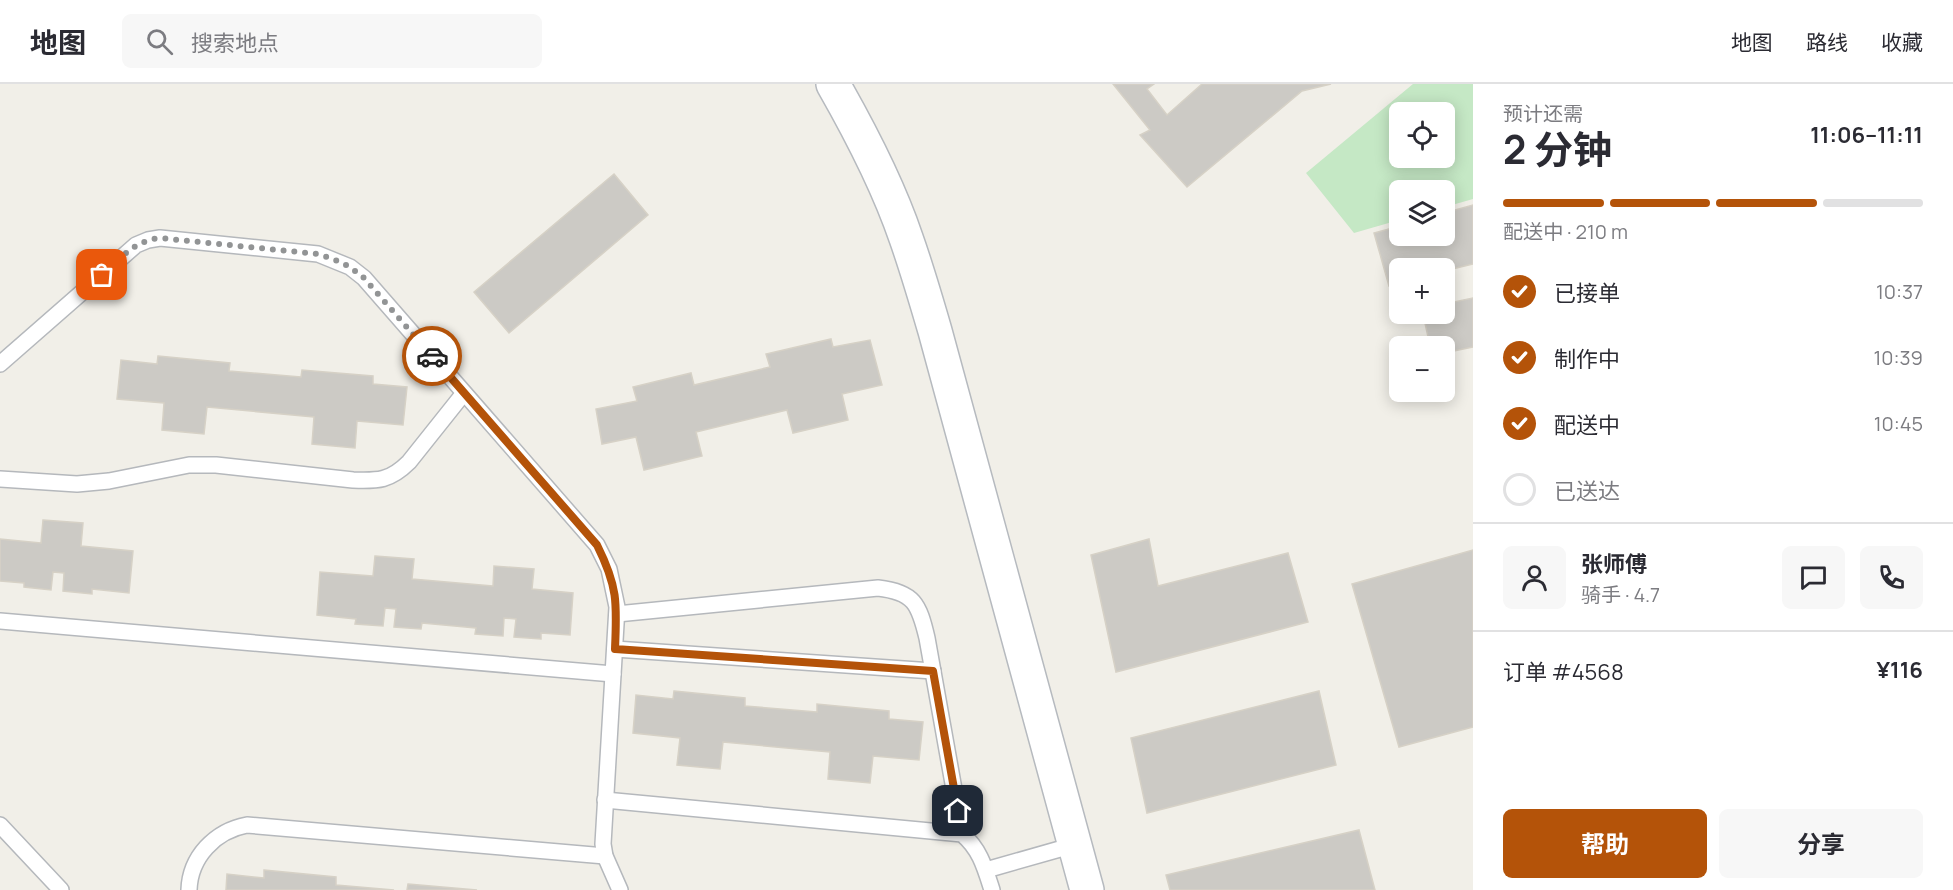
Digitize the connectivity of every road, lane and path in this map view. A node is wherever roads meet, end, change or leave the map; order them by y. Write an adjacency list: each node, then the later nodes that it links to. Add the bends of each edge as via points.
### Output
1 (833, 84): 13 (street, via 880,174 906,236 941,351)
2 (0, 364): 3 (lane, via 136,245 160,238 318,254 350,267 364,278)
3 (464, 393): 4 (lane, via 409,462 387,478 353,480 189,465 77,484); 5 (lane, via 597,545 614,585)
4 (0, 479)
5 (617, 614): 7 (lane); 8 (lane, via 878,588 893,590 909,597 917,608)
6 (0, 621): 9 (lane)
7 (615, 649): 8 (lane); 9 (lane)
8 (933, 671): 12 (lane)
9 (613, 674): 10 (lane)
10 (605, 800): 12 (lane); 14 (lane)
11 (0, 825): 16 (lane)
12 (962, 834): 15 (lane, via 976,848)
13 (1074, 845): 15 (lane); 20 (street)
14 (605, 856): 17 (lane, via 246,825 224,832 204,849 192,870); 18 (lane)
15 (986, 870): 19 (lane)
16 (52, 887)
17 (189, 890)
18 (620, 890)
19 (992, 890)
20 (1087, 890)

